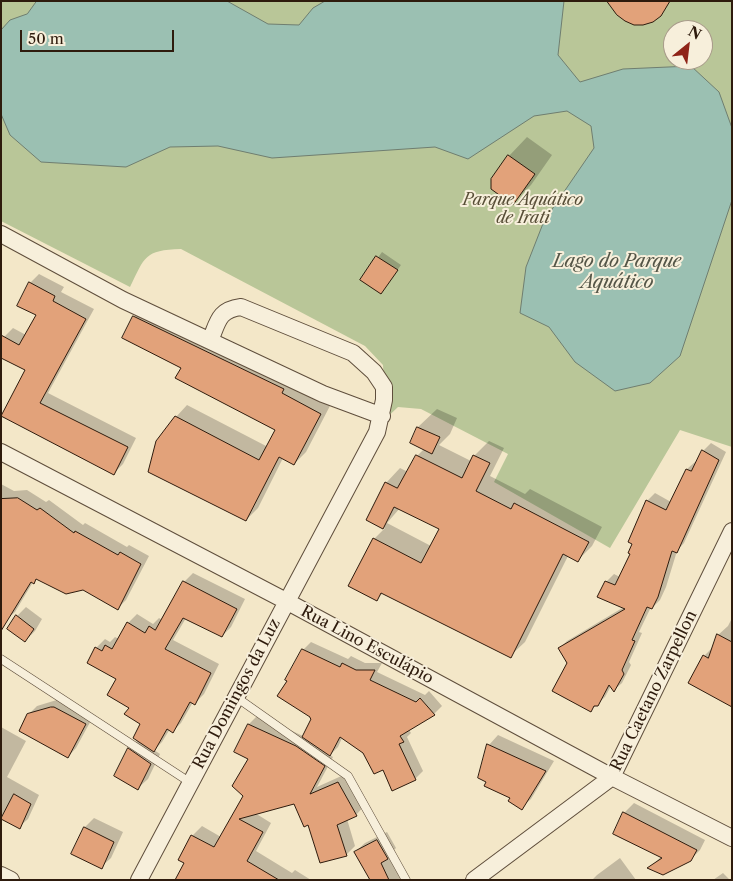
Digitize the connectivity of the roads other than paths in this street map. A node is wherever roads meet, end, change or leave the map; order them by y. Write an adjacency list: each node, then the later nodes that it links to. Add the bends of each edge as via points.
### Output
1 (1, 234): 2 (street, via 123,300)
2 (210, 341): 3 (street, via 322,394); 3 (street, Rua Domingos da Luz, via 220,316 230,308 241,307 353,353 374,372 384,387)
3 (382, 416): 6 (street, Rua Domingos da Luz, via 377,432)
4 (1, 452): 6 (street, Rua Lino Esculápio)
5 (732, 531): 9 (street, Rua Caetano Zarpellon)
6 (286, 601): 8 (street, Rua Domingos da Luz); 9 (street, Rua Lino Esculápio)
7 (1, 659): 10 (lane)
8 (236, 697): 10 (street, Rua Domingos da Luz); 15 (lane, via 348,776)
9 (612, 777): 11 (street, Rua Lino Esculápio); 16 (street, Rua Caetano Zarpellon)
10 (191, 782): 14 (street, Rua Domingos da Luz)
11 (732, 838)
12 (1, 875): 13 (street)
13 (11, 880)
14 (139, 880)
15 (406, 880)
16 (474, 880)

